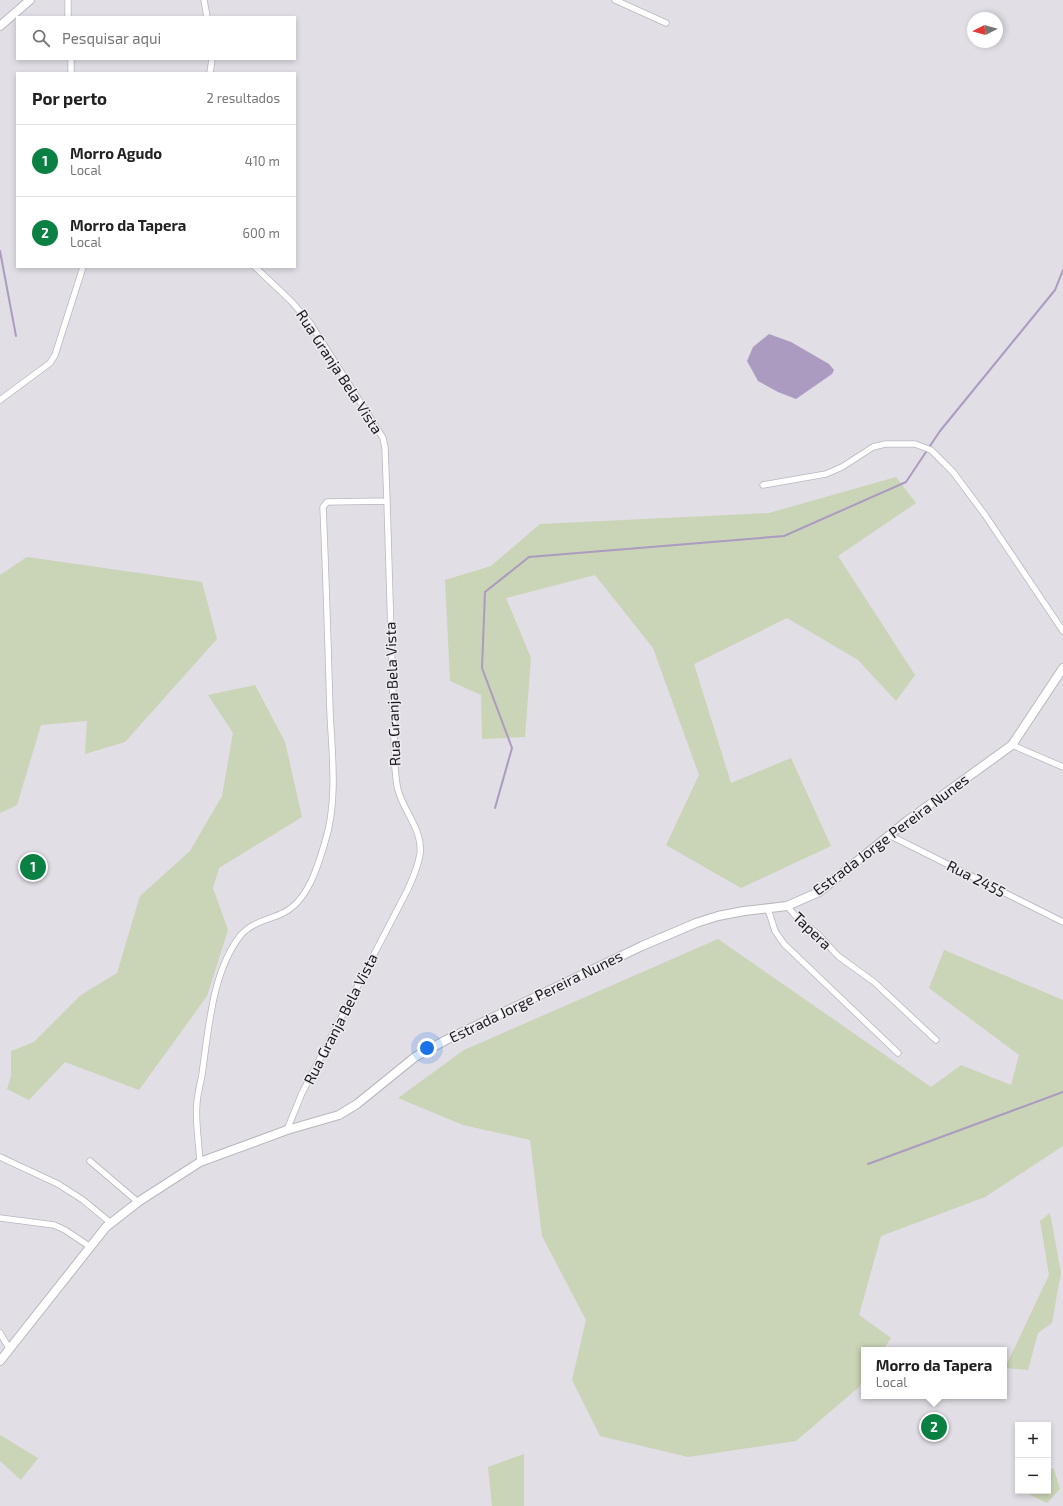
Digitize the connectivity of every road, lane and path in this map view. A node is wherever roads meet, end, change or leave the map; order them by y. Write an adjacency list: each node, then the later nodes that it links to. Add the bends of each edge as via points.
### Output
1 (30, 0): 8 (street)
2 (68, 0): 5 (street)
3 (204, 0): 6 (street)
4 (615, 0): 7 (street)
5 (68, 16)
6 (207, 16)
7 (666, 23)
8 (0, 26)
9 (71, 60): 11 (street)
10 (212, 60): 12 (street)
11 (71, 72)
12 (210, 72)
13 (83, 268): 15 (street, via 55,355 50,363)
14 (256, 268): 17 (street, Rua Granja Bela Vista, via 310,323 380,432 385,448)
15 (0, 400)
16 (763, 485): 18 (street, via 826,474 873,447 885,444 915,444 931,450 953,472 985,515)
17 (387, 501): 28 (street, Rua Granja Bela Vista, via 395,768 399,793 413,821 420,842 420,853 408,889 302,1093); 31 (street, via 327,502 323,507 332,815 314,873 297,902 282,914 250,926 240,936 223,970 211,1010 196,1103)
18 (1063, 631)
19 (1063, 668): 20 (street, Estrada Jorge Pereira Nunes)
20 (1012, 745): 21 (street); 22 (street, Estrada Jorge Pereira Nunes)
21 (1063, 768)
22 (889, 835): 23 (street, Estrada Jorge Pereira Nunes, via 819,892); 25 (street, Rua 2455)
23 (787, 906): 24 (street, Estrada Jorge Pereira Nunes); 26 (street, Tapera, via 838,956 874,982)
24 (768, 909): 27 (street, via 775,931 784,944); 28 (street, Estrada Jorge Pereira Nunes, via 718,916 642,946 415,1057 357,1104 339,1114)
25 (1063, 922)
26 (936, 1040)
27 (898, 1053)
28 (287, 1130): 31 (street, Estrada Jorge Pereira Nunes)
29 (0, 1157): 34 (street, via 64,1188)
30 (90, 1161): 32 (street)
31 (200, 1162): 32 (street, Estrada Jorge Pereira Nunes)
32 (138, 1202): 34 (street, Estrada Jorge Pereira Nunes)
33 (0, 1218): 35 (street, via 54,1225)
34 (110, 1223): 35 (street, Estrada Jorge Pereira Nunes)
35 (89, 1246): 37 (street, Estrada Jorge Pereira Nunes, via 54,1294)
36 (0, 1333): 37 (street)
37 (9, 1348): 38 (street, Estrada Jorge Pereira Nunes)
38 (0, 1361)

